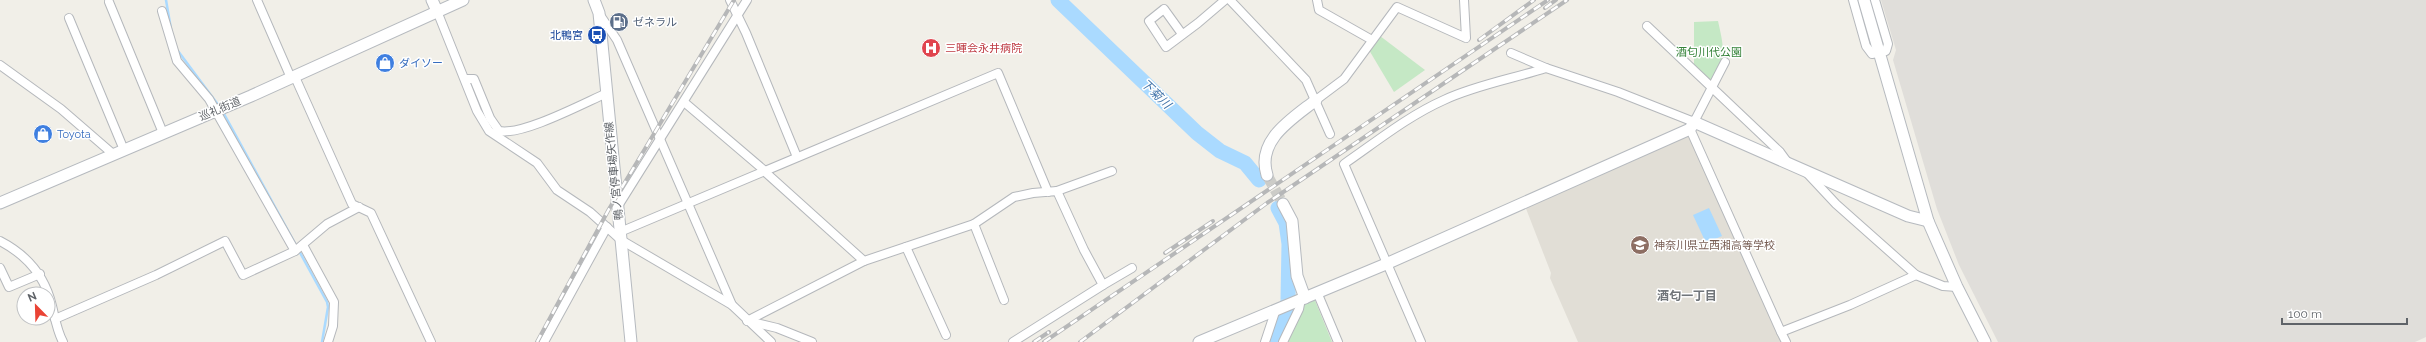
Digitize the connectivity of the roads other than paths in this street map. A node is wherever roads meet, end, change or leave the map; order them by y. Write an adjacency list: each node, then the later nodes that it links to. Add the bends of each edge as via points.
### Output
1 (257, 0): 28 (street)
2 (432, 0): 16 (street)
3 (463, 0): 16 (street)
4 (594, 0): 17 (street, 鴨ノ宮停車場矢作線)
5 (730, 0): 18 (street)
6 (747, 0): 18 (street)
7 (1225, 0): 21 (street)
8 (1230, 0): 32 (street, via 1294,65 1306,80)
9 (1316, 0): 22 (street, via 1319,10)
10 (1464, 0): 22 (street, via 1466,38 1397,7)
11 (1853, 0): 24 (street, via 1869,52)
12 (1864, 0): 24 (street)
13 (1875, 0): 24 (street, via 1888,44 1886,51)
14 (110, 2): 36 (street)
15 (162, 11): 34 (street, via 177,60 209,98)
16 (437, 11): 28 (street, 巡礼街道); 29 (street)
17 (599, 13): 31 (street, 鴨ノ宮停車場矢作線); 38 (street, via 617,40)
18 (738, 14): 33 (street); 40 (street)
19 (69, 18): 39 (street)
20 (1647, 26): 30 (street)
21 (1182, 34): 21 (street, via 1166,46 1149,22 1164,9)
22 (1372, 40): 32 (street, via 1344,79)
23 (1511, 53): 27 (street)
24 (1880, 54): 53 (street)
25 (1725, 62): 30 (street)
26 (0, 65): 39 (street)
27 (1546, 68): 35 (street, via 1618,92); 62 (street, via 1444,99 1404,122 1344,164)
28 (293, 77): 34 (street, 巡礼街道); 52 (street, via 352,204)
29 (465, 79): 31 (street, via 474,79 490,118 499,131 504,132 525,128); 55 (street, via 483,124 489,131 537,163 557,190)
30 (1712, 87): 35 (street); 41 (street, via 1780,152)
31 (607, 93): 51 (street, 鴨ノ宮停車場矢作線)
32 (1316, 100): 37 (street); 45 (street, via 1272,139 1265,151 1263,164)
33 (684, 102): 38 (street); 42 (street)
34 (215, 111): 36 (street, 巡礼街道); 60 (street, via 228,129)
35 (1692, 125): 41 (street); 62 (street); 78 (street)
36 (163, 133): 39 (street, 巡礼街道)
37 (1330, 134)
38 (660, 139): 49 (street); 51 (street)
39 (119, 152): 48 (street, 巡礼街道)
40 (797, 157): 42 (street); 47 (street, via 998,73)
41 (1790, 166): 44 (street)
42 (765, 171): 49 (street); 61 (street)
43 (1112, 171): 46 (street)
44 (1806, 173): 53 (street, via 1908,216); 66 (street, via 1836,204)
45 (1267, 175)
46 (1057, 191): 47 (street); 67 (street)
47 (1048, 192): 54 (street, via 1014,197)
48 (0, 203)
49 (687, 203): 56 (street); 73 (street)
50 (1284, 204): 71 (street, via 1292,221)
51 (618, 206): 56 (street, 鴨ノ宮停車場矢作線)
52 (359, 207): 58 (street, via 327,224); 82 (street, via 371,213)
53 (1928, 221): 69 (street)
54 (974, 224): 59 (street); 72 (street)
55 (607, 227): 56 (street); 83 (street)
56 (621, 236): 73 (street); 84 (street, 鴨ノ宮停車場矢作線)
57 (0, 241): 65 (street, via 13,247 36,267)
58 (304, 245): 60 (street); 81 (street, via 334,302 333,326)
59 (906, 246): 61 (street); 79 (street)
60 (295, 251): 75 (street, via 243,275 225,241 150,278)
61 (864, 261): 76 (street)
62 (1386, 264): 70 (street); 92 (street)
63 (0, 268): 65 (street, via 9,287)
64 (1132, 268): 67 (street)
65 (40, 274): 68 (street)
66 (1916, 275): 69 (street, via 1943,286); 78 (street)
67 (1103, 285): 87 (street)
68 (45, 286)
69 (1957, 287): 94 (street)
70 (1317, 292): 71 (street); 91 (street)
71 (1301, 299): 74 (street); 90 (street, via 1299,309)
72 (1004, 300)
73 (732, 305): 76 (street)
74 (1278, 308): 88 (street); 89 (street)
75 (56, 319)
76 (747, 321): 85 (street); 86 (street, via 777,328)
77 (56, 322): 80 (street)
78 (1781, 332): 93 (street)
79 (946, 335)
80 (63, 342)
81 (328, 342)
82 (431, 342)
83 (544, 342)
84 (631, 342)
85 (771, 342)
86 (812, 342)
87 (1013, 342)
88 (1199, 342)
89 (1265, 342)
90 (1283, 342)
91 (1338, 342)
92 (1421, 342)
93 (1786, 342)
94 (1985, 342)

